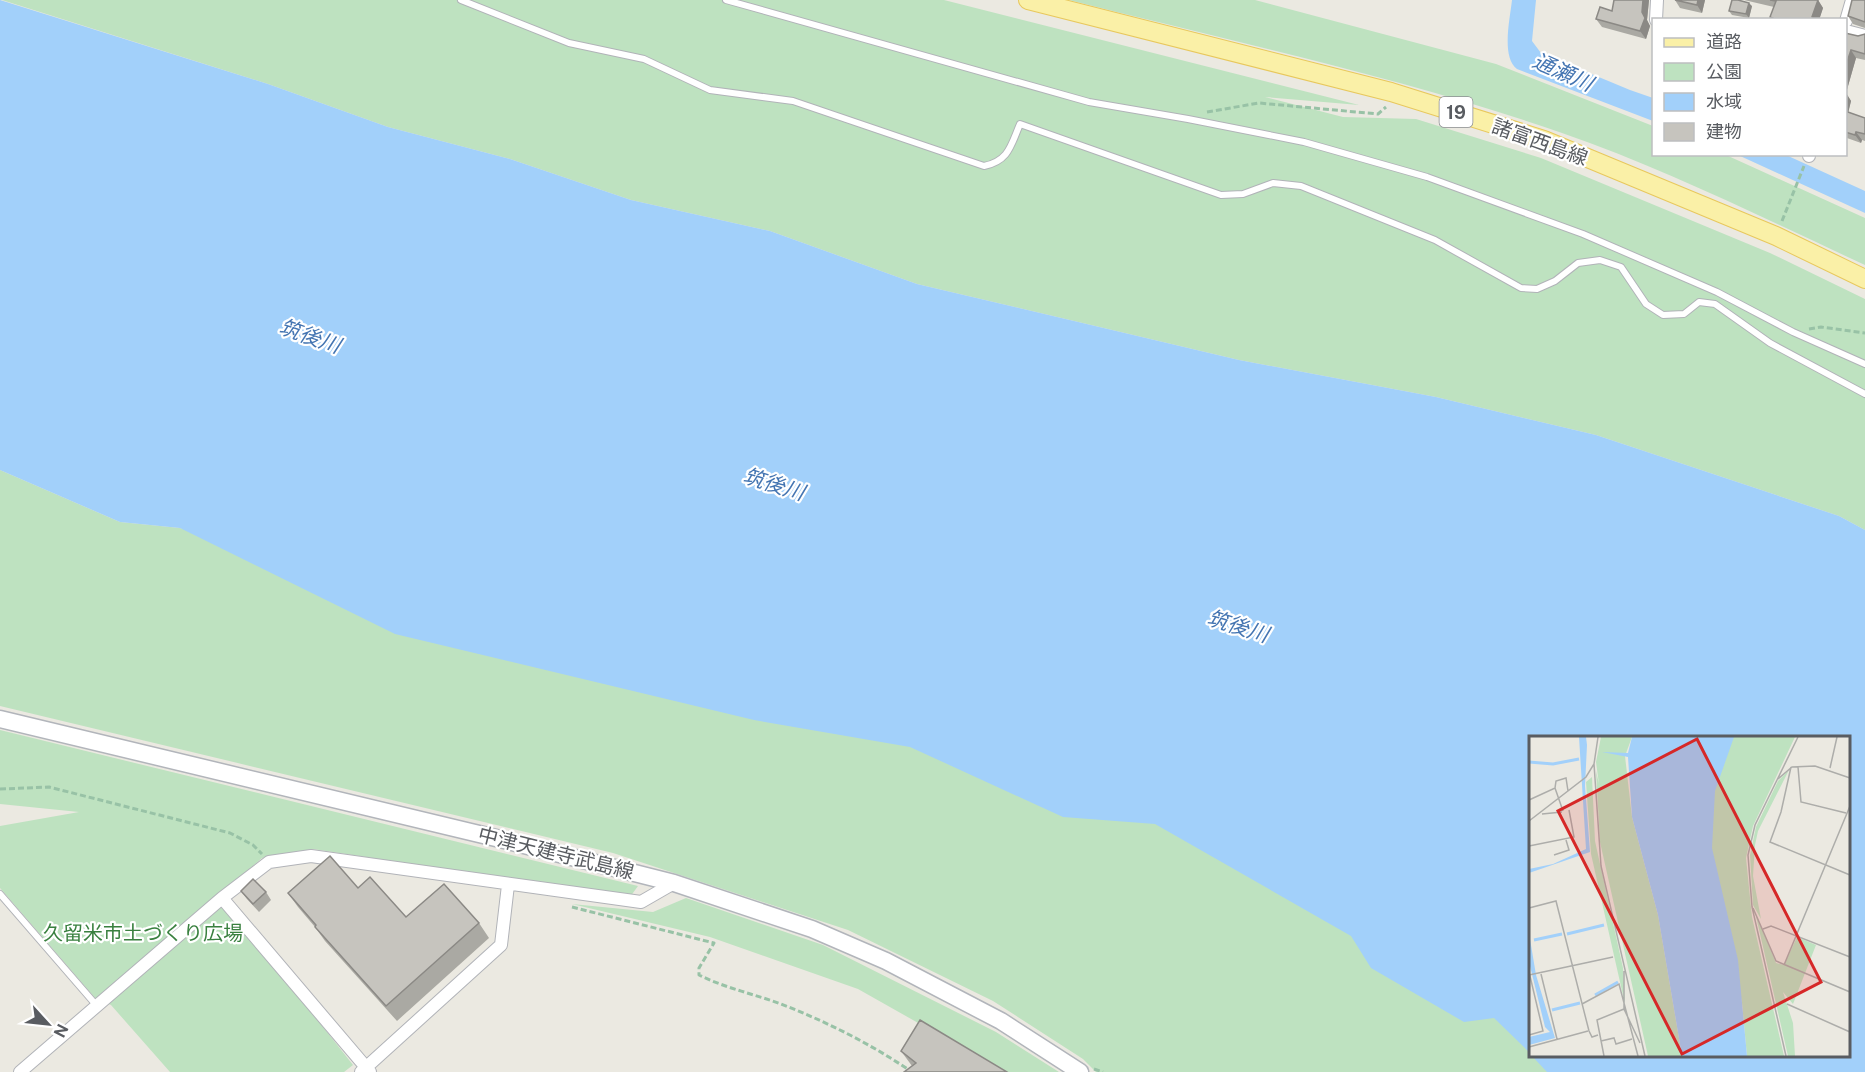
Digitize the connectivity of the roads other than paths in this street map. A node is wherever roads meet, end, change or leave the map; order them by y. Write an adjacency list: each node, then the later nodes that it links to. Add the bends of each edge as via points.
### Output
1 (461, 0): 12 (lane, via 569,43 644,59 710,90 793,101 984,166 996,164 1007,155 1020,124 1221,195 1243,194 1273,183 1301,186 1435,240 1521,288 1537,289 1556,282 1578,263 1600,260 1621,267 1646,304 1663,315 1684,314 1700,302 1715,304 1770,343)
2 (726, 0): 11 (lane, via 1089,102 1304,142 1427,177 1583,234 1717,292)
3 (1028, 0): 10 (main road, 諸富西島線 / 19, via 1391,92 1544,140 1776,236)
4 (1657, 0): 6 (street)
5 (1852, 0): 7 (street)
6 (1656, 18)
7 (1846, 18)
8 (1847, 32): 9 (street)
9 (1865, 36)
10 (1865, 279)
11 (1865, 364)
12 (1865, 394)
13 (0, 719): 14 (main road, 中津天建寺武島線)
14 (675, 883): 15 (street, via 641,902); 21 (main road, 中津天建寺武島線, via 812,929 886,961 1001,1021)
15 (508, 885): 17 (street, via 311,856 269,862); 19 (street, via 501,945)
16 (0, 894): 18 (lane)
17 (222, 898): 18 (street); 19 (street)
18 (97, 1006): 20 (street)
19 (366, 1071)
20 (20, 1072)
21 (1080, 1072)

